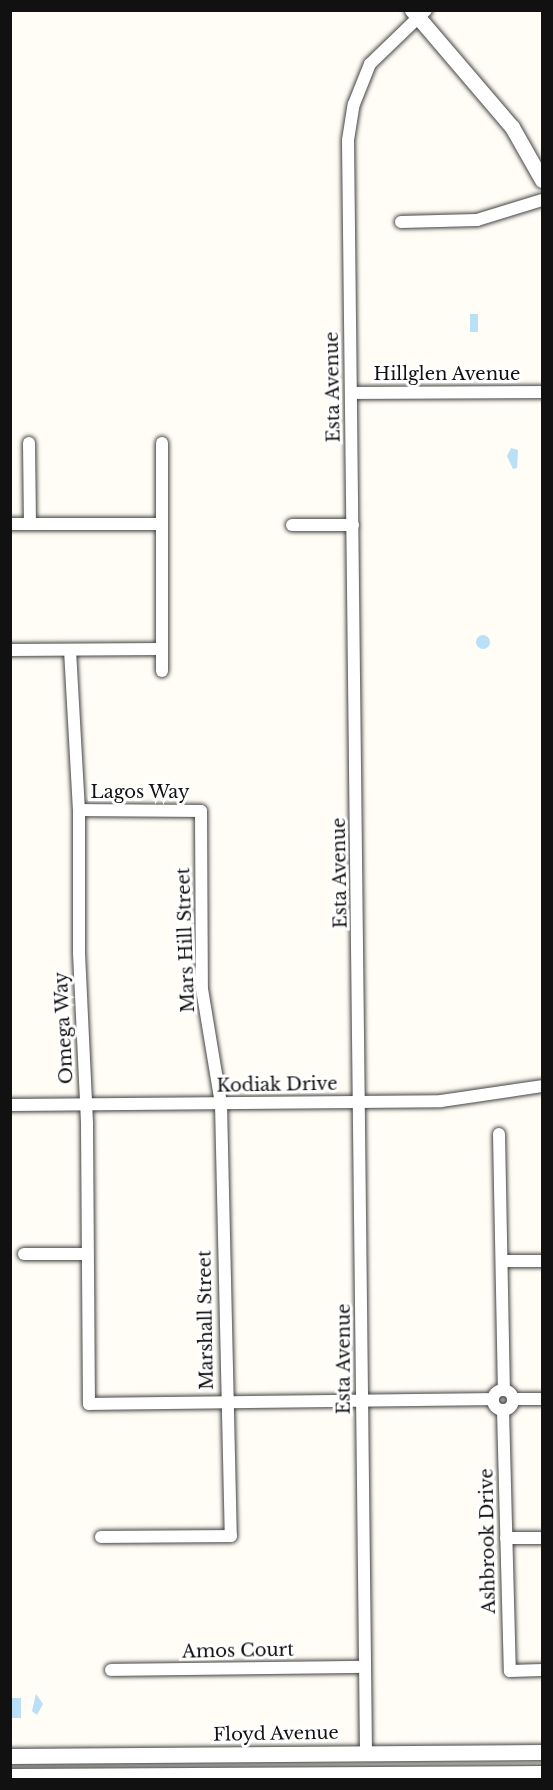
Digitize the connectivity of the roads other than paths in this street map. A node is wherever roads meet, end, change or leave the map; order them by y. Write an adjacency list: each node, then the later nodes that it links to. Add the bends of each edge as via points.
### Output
1 (419, 13): 2 (street, via 512,127); 6 (street, Esta Avenue, via 370,64 350,121)
2 (543, 180)
3 (543, 200): 4 (street, via 477,220)
4 (401, 222)
5 (543, 392): 6 (street, Hillglen Avenue)
6 (351, 393): 13 (street, Esta Avenue)
7 (29, 443): 10 (street)
8 (162, 443): 11 (street)
9 (10, 524): 10 (street)
10 (30, 524): 11 (street)
11 (162, 524): 14 (street)
12 (291, 525): 13 (street)
13 (353, 525): 21 (street, Esta Avenue)
14 (162, 649): 16 (street); 17 (street)
15 (10, 650): 16 (street)
16 (70, 650): 18 (street, Omega Way)
17 (162, 671)
18 (79, 810): 19 (street, Lagos Way); 24 (street, Omega Way, via 79,953)
19 (201, 811): 22 (street, Mars Hill Street, via 202,989)
20 (543, 1086): 21 (street, Kodiak Drive, via 459,1100)
21 (361, 1102): 22 (street, Kodiak Drive); 34 (street, Esta Avenue)
22 (221, 1104): 24 (street, Kodiak Drive); 35 (street, Marshall Street)
23 (10, 1105): 24 (street, Kodiak Drive)
24 (86, 1106): 27 (street, Omega Way)
25 (499, 1134): 28 (street)
26 (24, 1254): 27 (street)
27 (87, 1254): 35 (street, Omega Way, via 89,1404)
28 (502, 1261): 29 (street); 30 (street)
29 (543, 1261)
30 (504, 1389): 31 (street); 32 (street)
31 (493, 1399): 34 (street); 36 (street, via 496,1407)
32 (513, 1399): 33 (street); 36 (street, via 511,1407)
33 (543, 1399)
34 (363, 1401): 35 (street); 40 (street, Esta Avenue)
35 (226, 1402): 37 (street, Marshall Street, via 231,1536)
36 (503, 1410): 38 (street, Ashbrook Drive)
37 (101, 1537)
38 (506, 1538): 39 (street); 42 (street, Ashbrook Drive, via 510,1671)
39 (543, 1538)
40 (366, 1667): 41 (street, Amos Court); 43 (street, Esta Avenue)
41 (111, 1670)
42 (543, 1671)
43 (366, 1752): 44 (street, Floyd Avenue); 45 (street, Floyd Avenue)
44 (543, 1752)
45 (117, 1755): 46 (street, Floyd Avenue); 48 (street, via 111,1764 11,1764)
46 (10, 1756)
47 (543, 1773): 48 (street)
48 (11, 1776)

